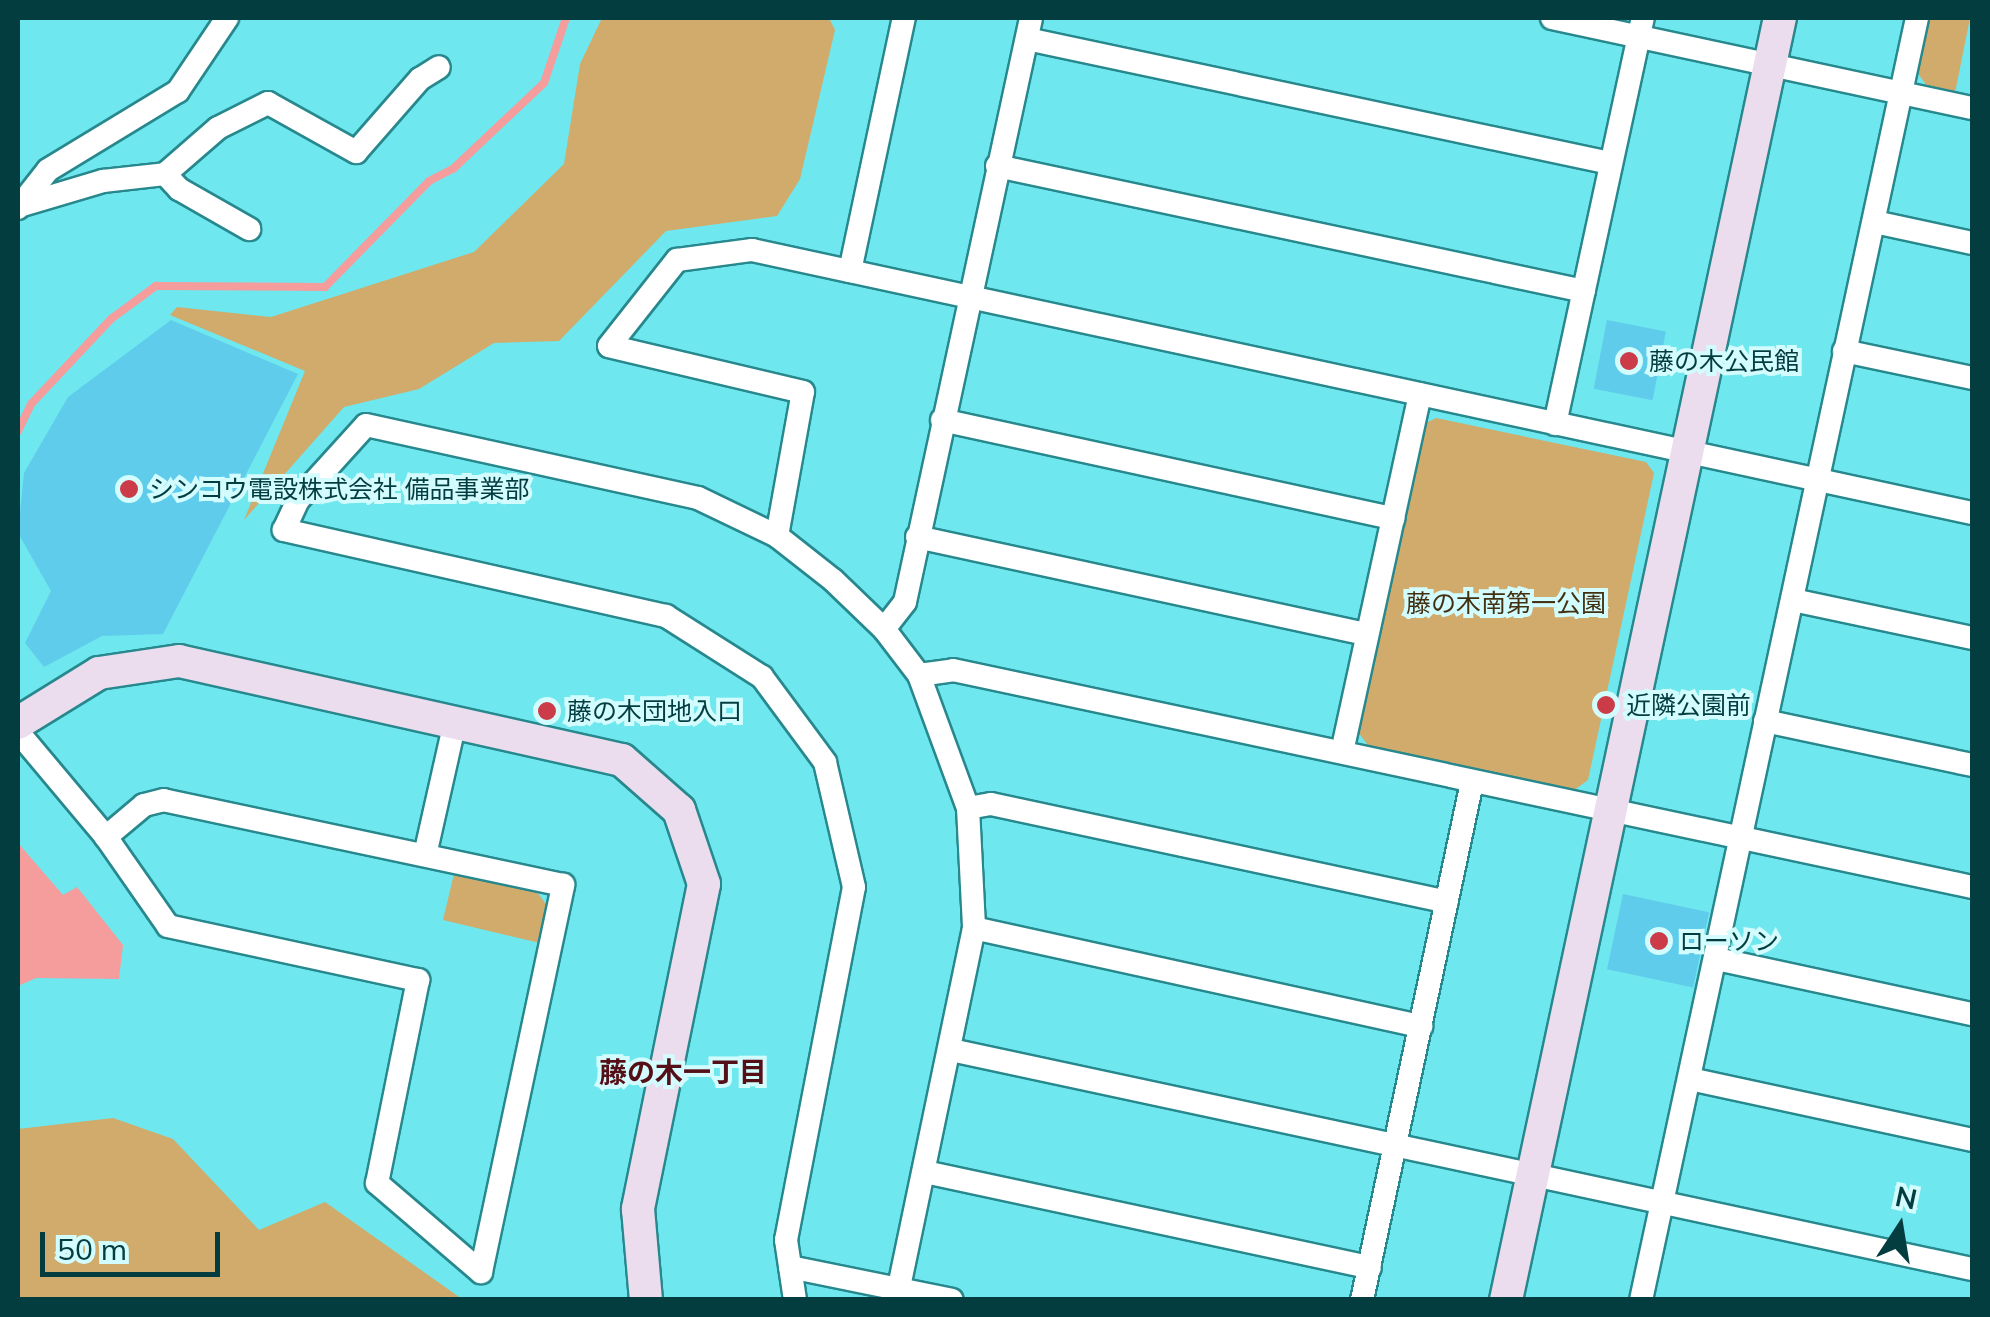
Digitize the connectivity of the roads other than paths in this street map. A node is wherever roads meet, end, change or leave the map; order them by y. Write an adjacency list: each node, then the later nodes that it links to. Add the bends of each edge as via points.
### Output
1 (227, 18): 15 (street, via 178,91 48,170)
2 (904, 18): 19 (street)
3 (1552, 18): 6 (street)
4 (1780, 18): 8 (street)
5 (1917, 18): 10 (street)
6 (1641, 27): 8 (street); 12 (street)
7 (1029, 28): 12 (street); 13 (street)
8 (1770, 65): 10 (street); 27 (street)
9 (440, 67): 14 (street, via 420,79 356,152 268,103 218,128)
10 (1901, 92): 11 (street); 16 (street)
11 (1972, 108)
12 (1610, 163): 20 (street)
13 (997, 166): 20 (street); 21 (street)
14 (165, 174): 15 (street, via 103,181); 17 (street)
15 (18, 207)
16 (1875, 222): 18 (street); 22 (street)
17 (249, 229)
18 (1972, 243)
19 (850, 270): 21 (street); 31 (street, via 752,250 677,260 609,346 803,392)
20 (1584, 290): 26 (street)
21 (968, 298): 24 (street); 25 (street)
22 (1844, 351): 23 (street); 28 (street)
23 (1972, 378)
24 (1420, 394): 26 (street); 30 (street)
25 (942, 420): 30 (street); 32 (street)
26 (1555, 424): 27 (street)
27 (1687, 451): 28 (street); 46 (street)
28 (1815, 480): 29 (street); 33 (street)
29 (1972, 513)
30 (1393, 518): 35 (street)
31 (777, 536): 34 (street); 63 (street, via 698,498 366,425 298,500 284,530 666,616 762,676 825,762 854,887 786,1240)
32 (917, 538): 34 (street, via 905,602); 35 (street)
33 (1792, 600): 36 (street); 38 (street)
34 (884, 628): 37 (street)
35 (1366, 634): 42 (street)
36 (1972, 638)
37 (919, 675): 42 (street, via 953,670); 45 (street)
38 (1765, 721): 43 (street); 48 (street)
39 (455, 722): 40 (street, via 179,660 99,673); 49 (street); 67 (street, via 622,760 680,810 704,884 638,1209)
40 (18, 723)
41 (18, 732): 47 (street)
42 (1342, 752): 44 (street)
43 (1972, 764)
44 (1472, 782): 46 (street); 51 (street)
45 (968, 808): 51 (street, via 991,804); 52 (street)
46 (1610, 810): 48 (street); 61 (street)
47 (106, 837): 49 (street, via 144,805 164,800); 49 (street, via 168,926 418,980 378,1183 481,1272 563,885)
48 (1740, 837): 50 (street); 53 (street)
49 (425, 855)
50 (1972, 887)
51 (1447, 902): 55 (street)
52 (974, 928): 55 (street); 56 (street)
53 (1717, 959): 54 (street); 57 (street)
54 (1972, 1014)
55 (1420, 1026): 59 (street)
56 (951, 1050): 59 (street); 60 (street)
57 (1690, 1079): 58 (street); 62 (street)
58 (1972, 1140)
59 (1397, 1146): 61 (street); 64 (street)
60 (925, 1172): 64 (street); 66 (street)
61 (1533, 1174): 62 (street); 71 (street)
62 (1663, 1203): 65 (street); 72 (street)
63 (790, 1267): 66 (street); 68 (street)
64 (1370, 1267): 70 (street)
65 (1972, 1268)
66 (899, 1288): 69 (street)
67 (646, 1300)
68 (795, 1300)
69 (952, 1300)
70 (1362, 1300)
71 (1506, 1300)
72 (1641, 1300)

